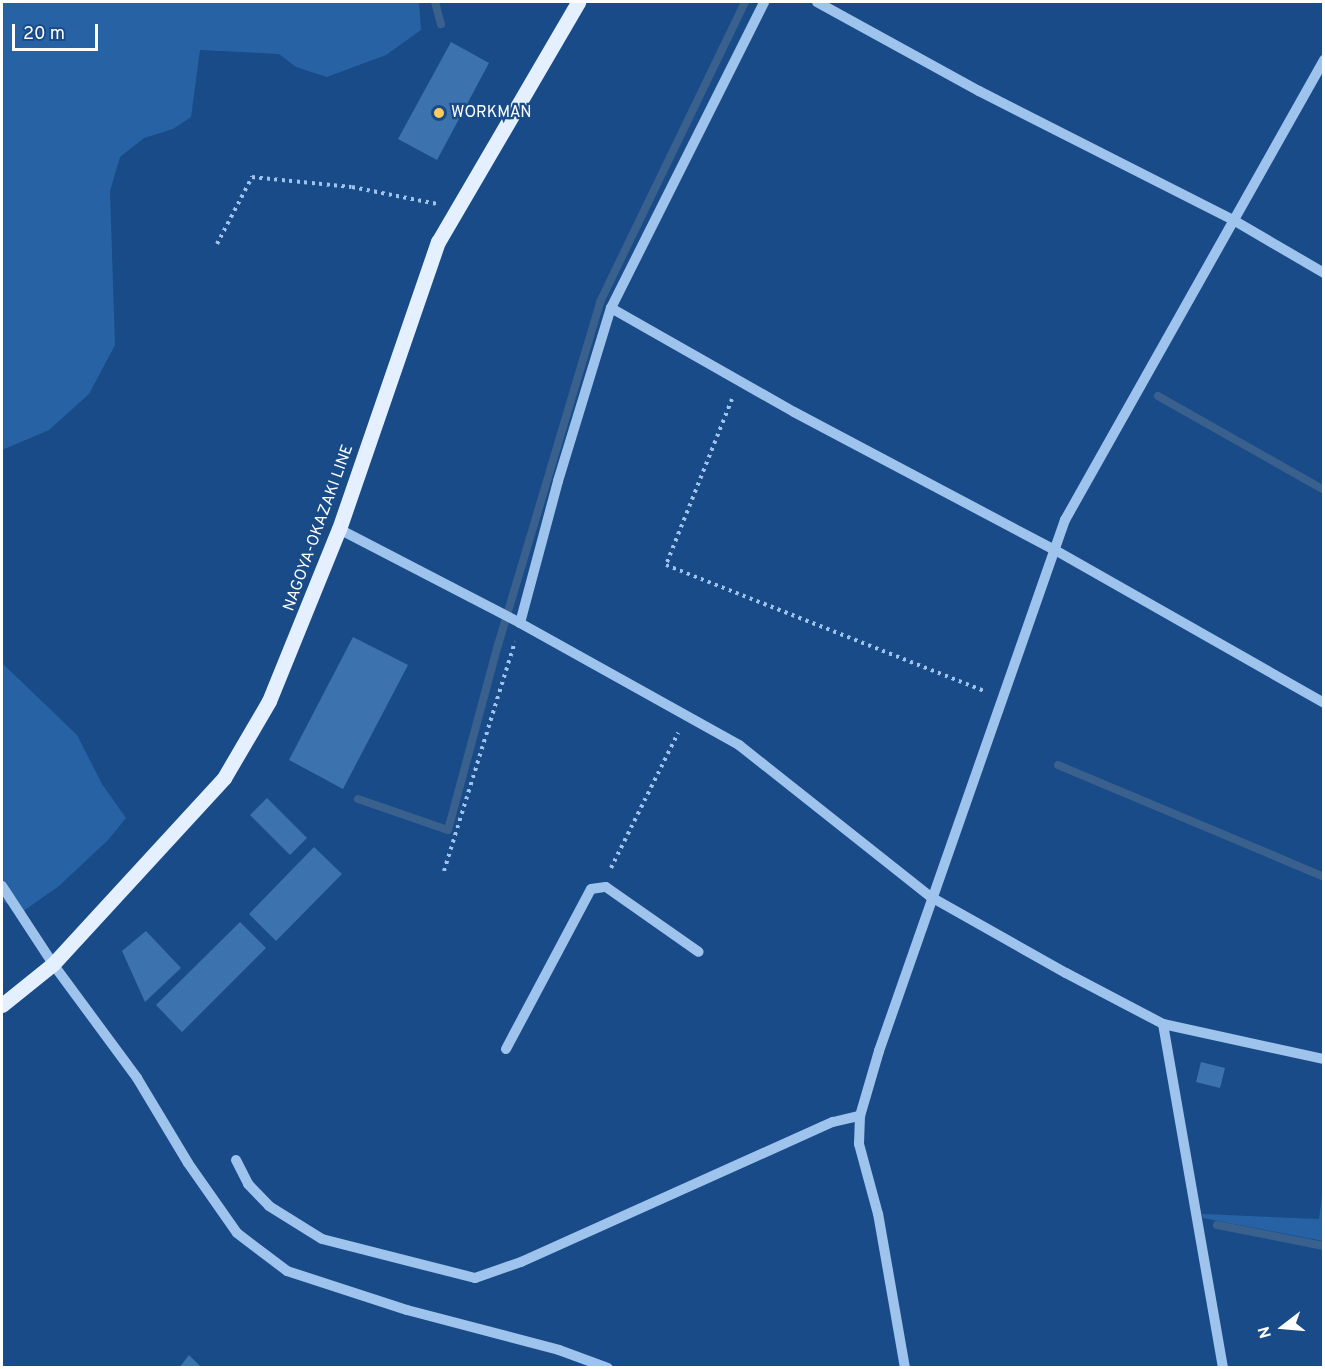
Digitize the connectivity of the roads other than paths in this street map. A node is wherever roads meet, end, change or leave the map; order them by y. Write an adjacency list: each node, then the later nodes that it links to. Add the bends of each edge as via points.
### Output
1 (578, 2): 8 (main road, NAGOYA-OKAZAKI LINE, via 438,242)
2 (764, 2): 7 (street)
3 (817, 2): 5 (street, via 979,91)
4 (1323, 60): 5 (street)
5 (1235, 221): 6 (street); 9 (street, via 1065,520)
6 (1323, 273)
7 (611, 308): 9 (street); 10 (street)
8 (339, 529): 10 (street); 15 (main road, NAGOYA-OKAZAKI LINE, via 269,701 224,778)
9 (1055, 550): 11 (street); 13 (street)
10 (520, 623): 13 (street, via 739,745)
11 (1323, 703)
12 (2, 886): 15 (street)
13 (931, 897): 17 (street); 20 (street)
14 (699, 952): 18 (street, via 606,887 591,889)
15 (53, 964): 16 (main road, NAGOYA-OKAZAKI LINE); 22 (street, via 137,1078 188,1163 237,1233 287,1270 407,1310 559,1350)
16 (2, 1005)
17 (1163, 1024): 19 (street); 24 (street)
18 (507, 1048)
19 (1323, 1059)
20 (860, 1116): 21 (street, via 833,1122 520,1262 475,1278 322,1239 269,1206 248,1184); 23 (street, via 860,1144 880,1223)
21 (236, 1160)
22 (608, 1368)
23 (905, 1368)
24 (1224, 1368)

